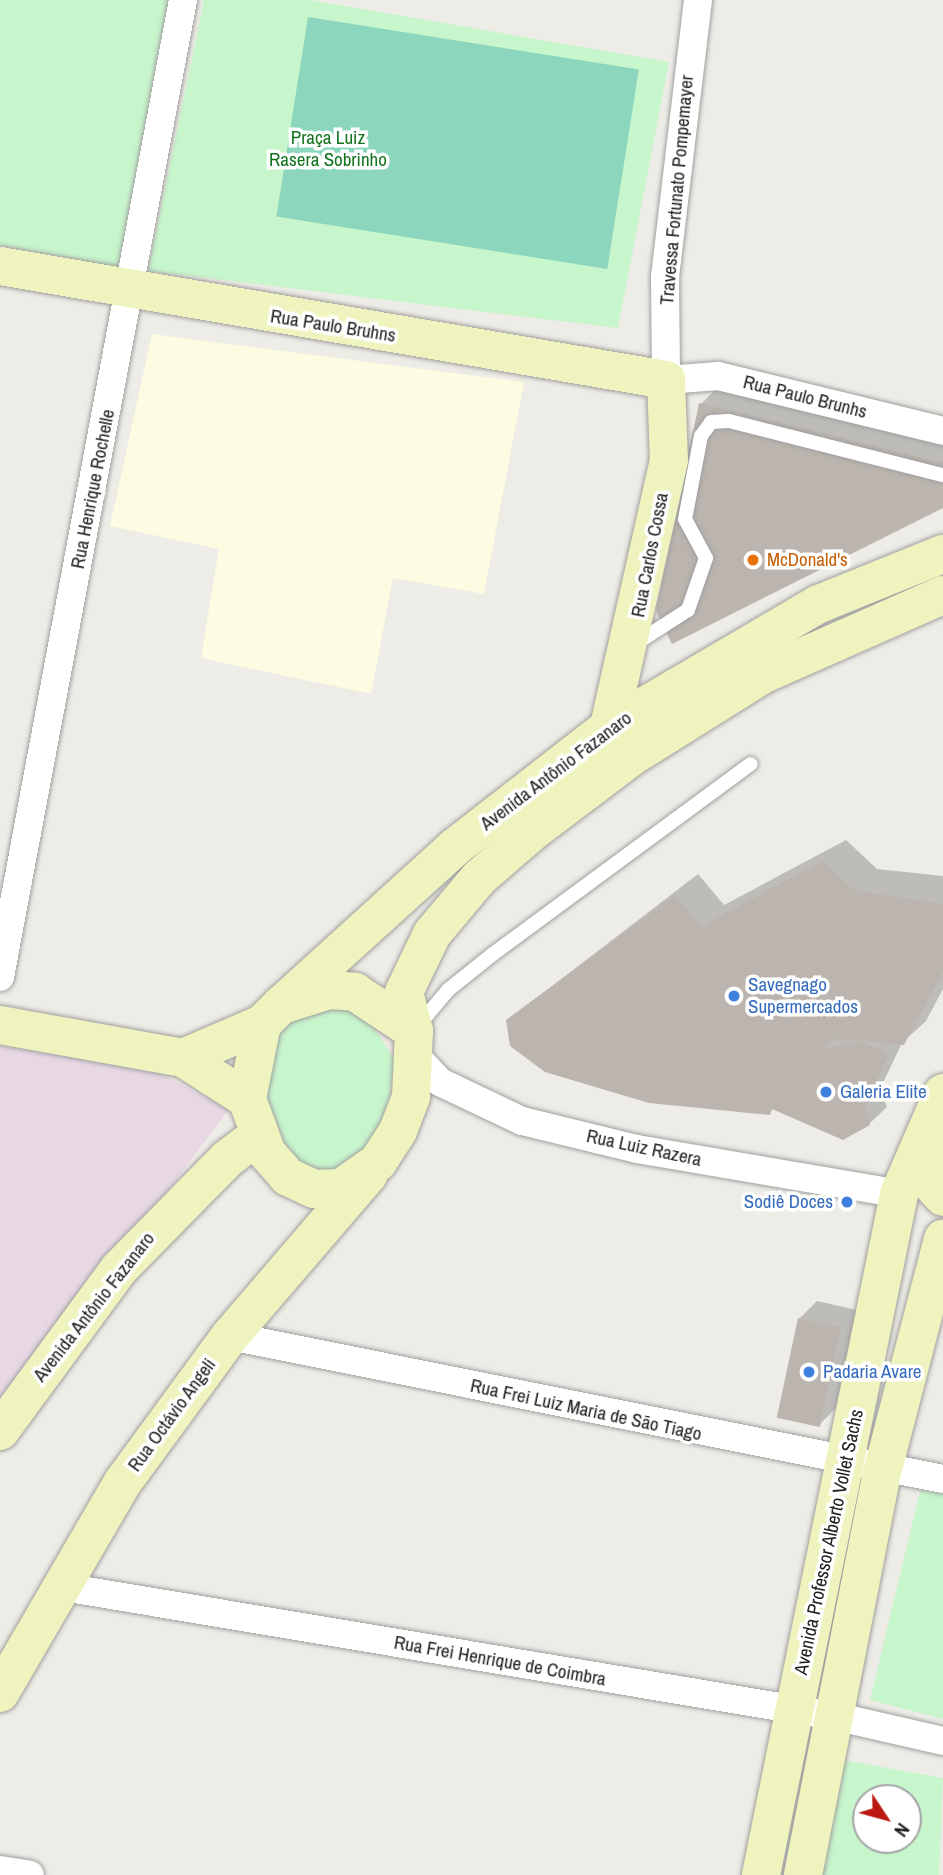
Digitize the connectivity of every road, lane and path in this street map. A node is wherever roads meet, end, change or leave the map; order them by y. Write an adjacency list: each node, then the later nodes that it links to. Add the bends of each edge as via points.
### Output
1 (183, 0): 4 (street, Rua Henrique Rochelle)
2 (698, 0): 5 (street, Travessa Fortunato Pompemayer, via 665,278)
3 (0, 267): 4 (main road, Rua Paulo Bruhns)
4 (130, 293): 5 (main road, Rua Paulo Bruhns); 13 (street, Rua Henrique Rochelle)
5 (666, 380): 6 (street, Rua Paulo Brunhs, via 718,376); 10 (main road, Rua Carlos Cossa, via 669,460)
6 (943, 431)
7 (943, 475): 10 (lane, via 729,421 711,422 701,436 685,519 706,558 688,610)
8 (943, 554): 11 (main road, Avenida Antônio Fazanaro, via 819,604)
9 (943, 595): 16 (main road, Avenida Antônio Fazanaro, via 764,674 631,757 532,832 479,878 432,934 404,992)
10 (632, 645): 11 (main road, Rua Carlos Cossa)
11 (609, 727): 14 (main road, Avenida Antônio Fazanaro, via 456,847)
12 (751, 764): 16 (lane, via 448,990)
13 (0, 977)
14 (272, 1015): 16 (main road, via 328,990 355,992); 17 (main road); 19 (main road)
15 (0, 1025): 17 (main road)
16 (412, 1041): 22 (main road, via 411,1097); 23 (street, Rua Luiz Razera, via 440,1082 522,1121 637,1149)
17 (183, 1058): 19 (main road)
18 (943, 1093): 23 (main road, Avenida Professor Alberto Vollet Sachs)
19 (247, 1098): 20 (main road)
20 (259, 1135): 22 (main road, via 288,1177 314,1189 341,1188); 28 (main road, Avenida Antônio Fazanaro, via 227,1159 119,1269)
21 (943, 1160): 24 (main road, via 934,1187)
22 (378, 1163): 26 (main road, Rua Octávio Angeli)
23 (899, 1194): 27 (main road, via 917,1232 906,1304); 29 (main road, Avenida Professor Alberto Vollet Sachs)
24 (943, 1197)
25 (943, 1239): 27 (main road, Avenida Professor Alberto Vollet Sachs)
26 (230, 1336): 29 (street, Rua Frei Luiz Maria de São Tiago); 32 (main road, Rua Octávio Angeli, via 123,1482)
27 (911, 1356): 30 (main road, Avenida Professor Alberto Vollet Sachs)
28 (0, 1431)
29 (844, 1463): 30 (street, Rua Frei Luiz Maria de São Tiago); 34 (main road, Avenida Professor Alberto Vollet Sachs)
30 (883, 1469): 31 (street, Rua Frei Luiz Maria de São Tiago); 35 (main road, Avenida Professor Alberto Vollet Sachs)
31 (943, 1479)
32 (57, 1586): 33 (main road, Rua Octávio Angeli); 34 (street, Rua Frei Henrique de Coimbra)
33 (0, 1693)
34 (794, 1710): 35 (street, Rua Frei Henrique de Coimbra); 39 (main road, Avenida Professor Alberto Vollet Sachs)
35 (834, 1716): 36 (street, Rua Frei Henrique de Coimbra); 40 (main road, Avenida Professor Alberto Vollet Sachs)
36 (943, 1741)
37 (0, 1870): 38 (street)
38 (30, 1875)
39 (761, 1875)
40 (803, 1875)

